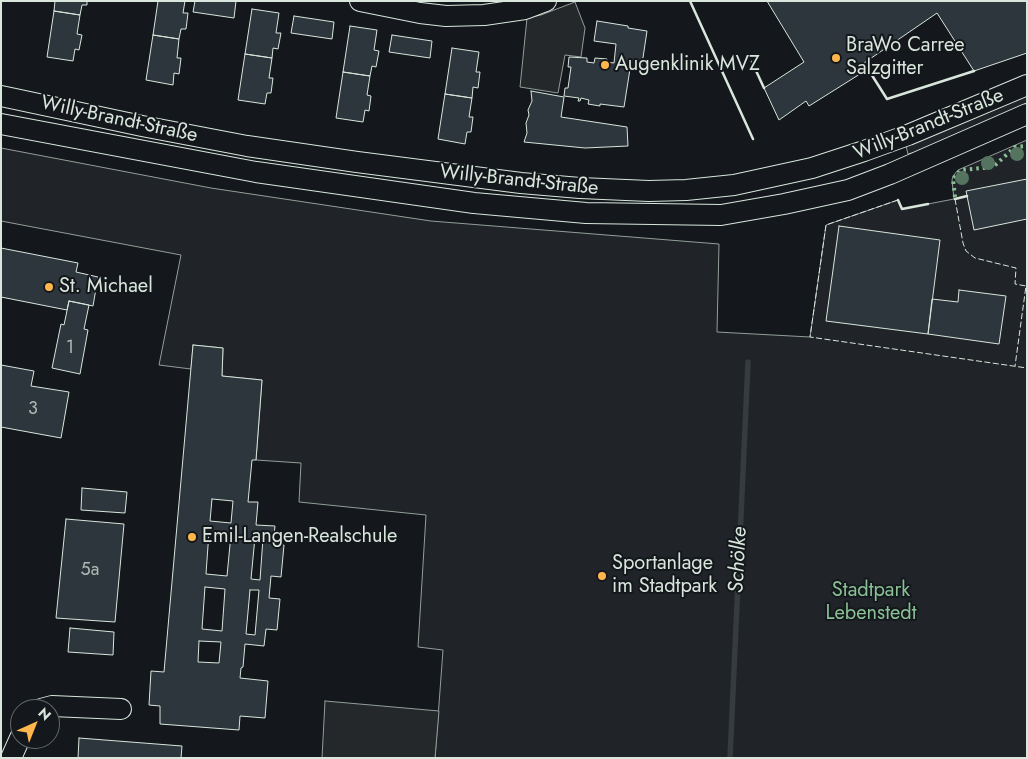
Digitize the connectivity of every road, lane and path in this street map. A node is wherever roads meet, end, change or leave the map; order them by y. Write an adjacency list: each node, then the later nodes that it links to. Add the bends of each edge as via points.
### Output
1 (360, 1): 2 (street, via 446,16 526,9)
2 (546, 1)
3 (1027, 85): 4 (street, Willy-Brandt-Straße, via 864,152 812,168 734,185 649,191 521,184 357,162 248,146)
4 (1, 96)
5 (1027, 114): 6 (street, Willy-Brandt-Straße, via 848,190 721,215 586,212 474,203 256,172)
6 (1, 124)
7 (60, 706): 8 (street)
8 (121, 709)

